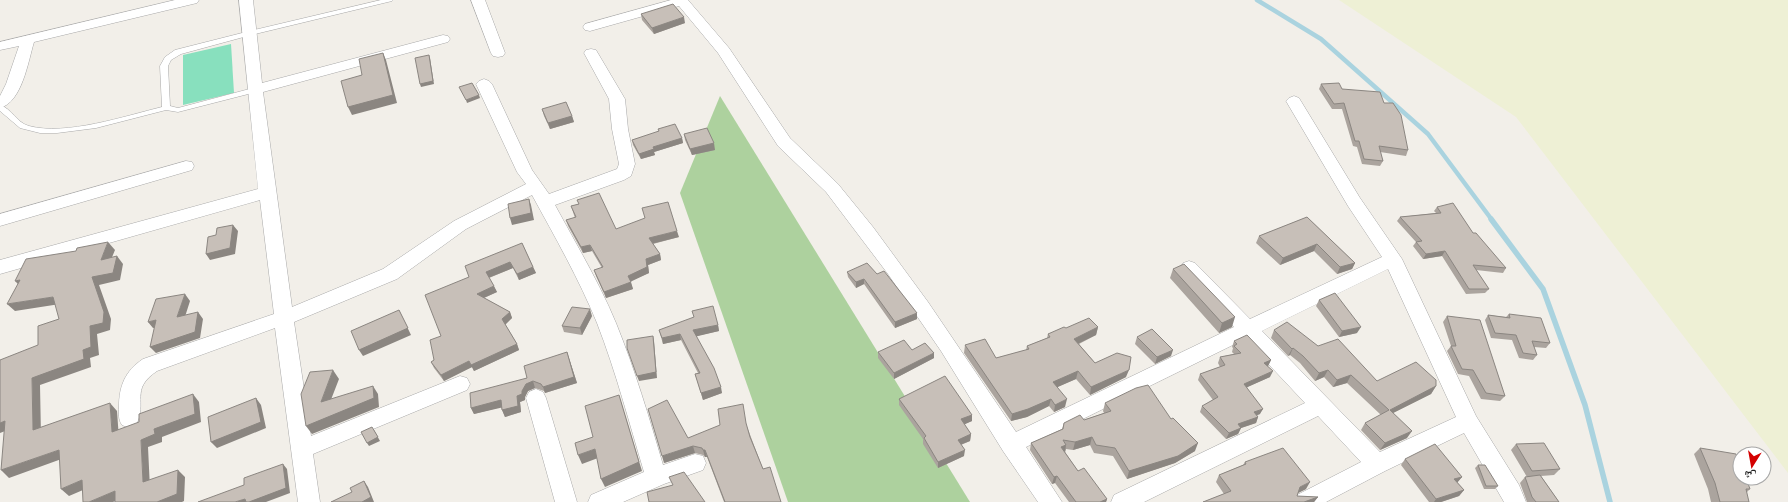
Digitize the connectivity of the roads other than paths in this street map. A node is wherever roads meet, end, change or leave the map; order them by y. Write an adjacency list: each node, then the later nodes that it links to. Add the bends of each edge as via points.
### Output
1 (192, 0): 9 (street)
2 (246, 0): 7 (street)
3 (390, 0): 7 (lane)
4 (478, 0): 11 (street)
5 (681, 1): 6 (street); 33 (street, via 724,52 784,142 837,193 901,276)
6 (590, 27)
7 (250, 33): 14 (street); 18 (lane, via 178,52 168,59 164,66)
8 (443, 39): 14 (street)
9 (28, 40): 10 (street); 16 (street, via 14,84 8,97)
10 (0, 46)
11 (498, 53)
12 (591, 53): 21 (street, via 617,99 627,164 625,172 618,176)
13 (484, 84): 21 (street, via 525,172)
14 (257, 89): 18 (lane, via 178,110); 20 (street)
15 (1294, 101): 23 (street, via 1354,202)
16 (0, 103)
17 (0, 107): 18 (lane, via 25,128 44,131 104,123)
18 (166, 108)
19 (186, 166): 22 (street)
20 (268, 192): 24 (street); 26 (street)
21 (541, 194): 26 (street, via 460,225 390,274); 37 (street, via 586,278 606,322 622,364)
22 (0, 220)
23 (1393, 259): 27 (street); 32 (street)
24 (0, 267)
25 (1189, 268): 27 (street)
26 (283, 318): 31 (street, via 141,370 131,386); 34 (street)
27 (1248, 329): 30 (street); 33 (street)
28 (460, 384): 34 (street)
29 (536, 398): 39 (street)
30 (1321, 405): 36 (street); 42 (street)
31 (130, 419)
32 (1468, 421): 36 (street); 44 (street)
33 (1011, 444): 41 (street)
34 (302, 449): 38 (street)
35 (695, 463): 37 (street)
36 (1377, 464): 43 (street)
37 (656, 477): 40 (street)
38 (309, 502)
39 (566, 502)
40 (599, 502)
41 (1051, 502)
42 (1122, 502)
43 (1304, 502)
44 (1515, 502)

